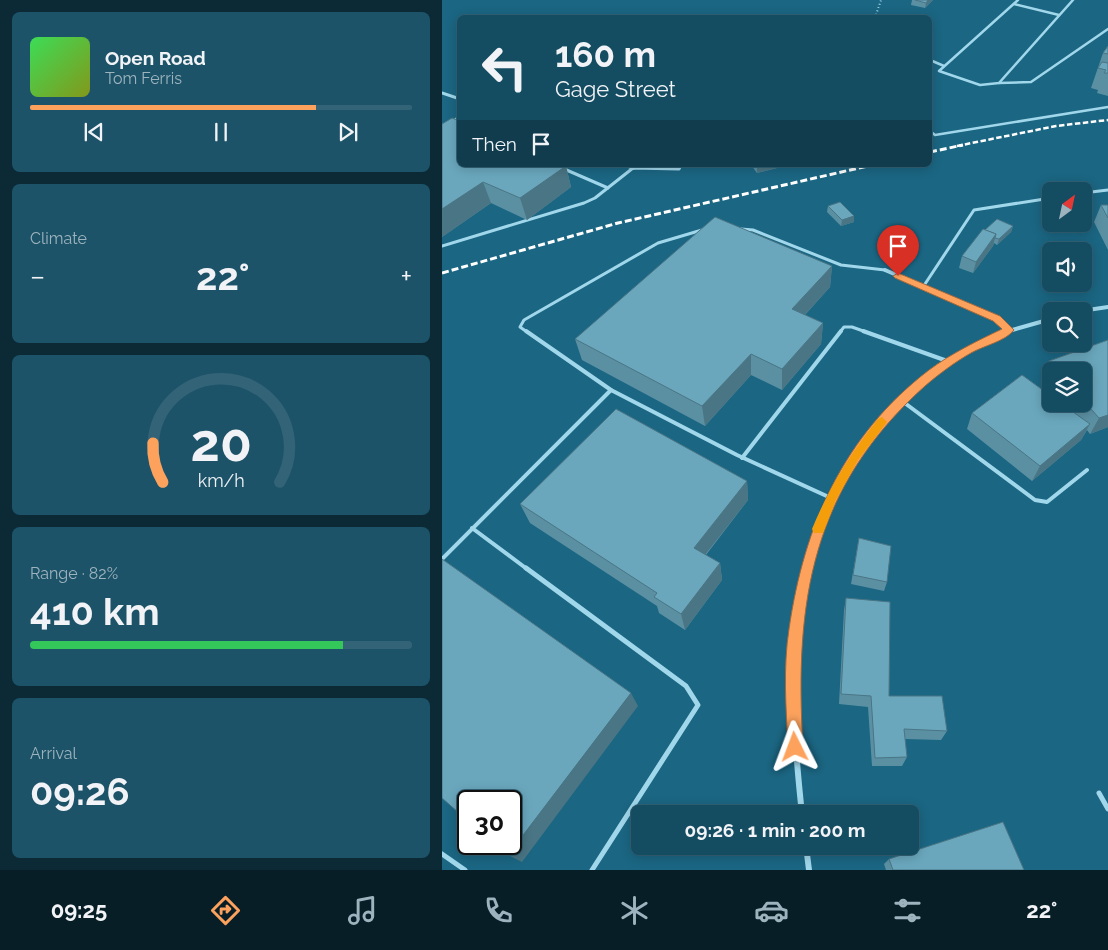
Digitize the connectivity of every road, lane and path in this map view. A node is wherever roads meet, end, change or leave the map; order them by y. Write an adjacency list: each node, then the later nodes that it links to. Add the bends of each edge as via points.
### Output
1 (881, 0): 5 (path)
2 (1018, 0): 4 (lane)
3 (1073, 0): 6 (lane)
4 (1014, 4): 6 (lane); 9 (lane)
5 (876, 15)
6 (1058, 15): 10 (lane)
7 (1108, 29): 10 (lane, via 1031,82)
8 (932, 61): 9 (lane)
9 (944, 66): 10 (lane, via 939,71 980,85)
10 (1000, 83)
11 (442, 93): 12 (street)
12 (447, 94): 13 (lane); 14 (street)
13 (442, 98)
14 (457, 98)
15 (1108, 107): 20 (lane, via 935,135)
16 (457, 118): 17 (lane)
17 (452, 121): 18 (lane); 19 (lane)
18 (457, 123)
19 (447, 125)
20 (932, 133)
21 (560, 167): 24 (lane)
22 (680, 167): 23 (lane)
23 (633, 168): 24 (lane)
24 (608, 188): 30 (lane, via 584,203)
25 (1108, 190): 26 (lane)
26 (1092, 192)
27 (1042, 199): 32 (lane, via 974,210)
28 (734, 228): 31 (lane, via 753,230 841,265)
29 (705, 229): 38 (lane, via 658,243 524,320 520,328)
30 (442, 246)
31 (885, 270): 32 (street)
32 (923, 287): 36 (street, via 997,318)
33 (1108, 306): 34 (street)
34 (1092, 309)
35 (1042, 321): 36 (street)
36 (1009, 330): 37 (street)
37 (950, 362): 39 (street); 40 (lane, via 852,327 844,327)
38 (611, 390): 40 (lane); 43 (lane)
39 (902, 401): 41 (lane, via 1035,500 1047,502); 42 (street, via 854,457)
40 (742, 458): 42 (lane)
41 (1087, 470)
42 (831, 498): 46 (street, via 813,547 795,630 793,694)
43 (472, 528): 44 (lane); 51 (lane, via 686,686 698,705)
44 (442, 559)
45 (1100, 793): 47 (lane)
46 (801, 805)
47 (1108, 809)
48 (442, 854): 50 (lane)
49 (807, 855): 52 (street)
50 (464, 870)
51 (592, 870)
52 (809, 870)

